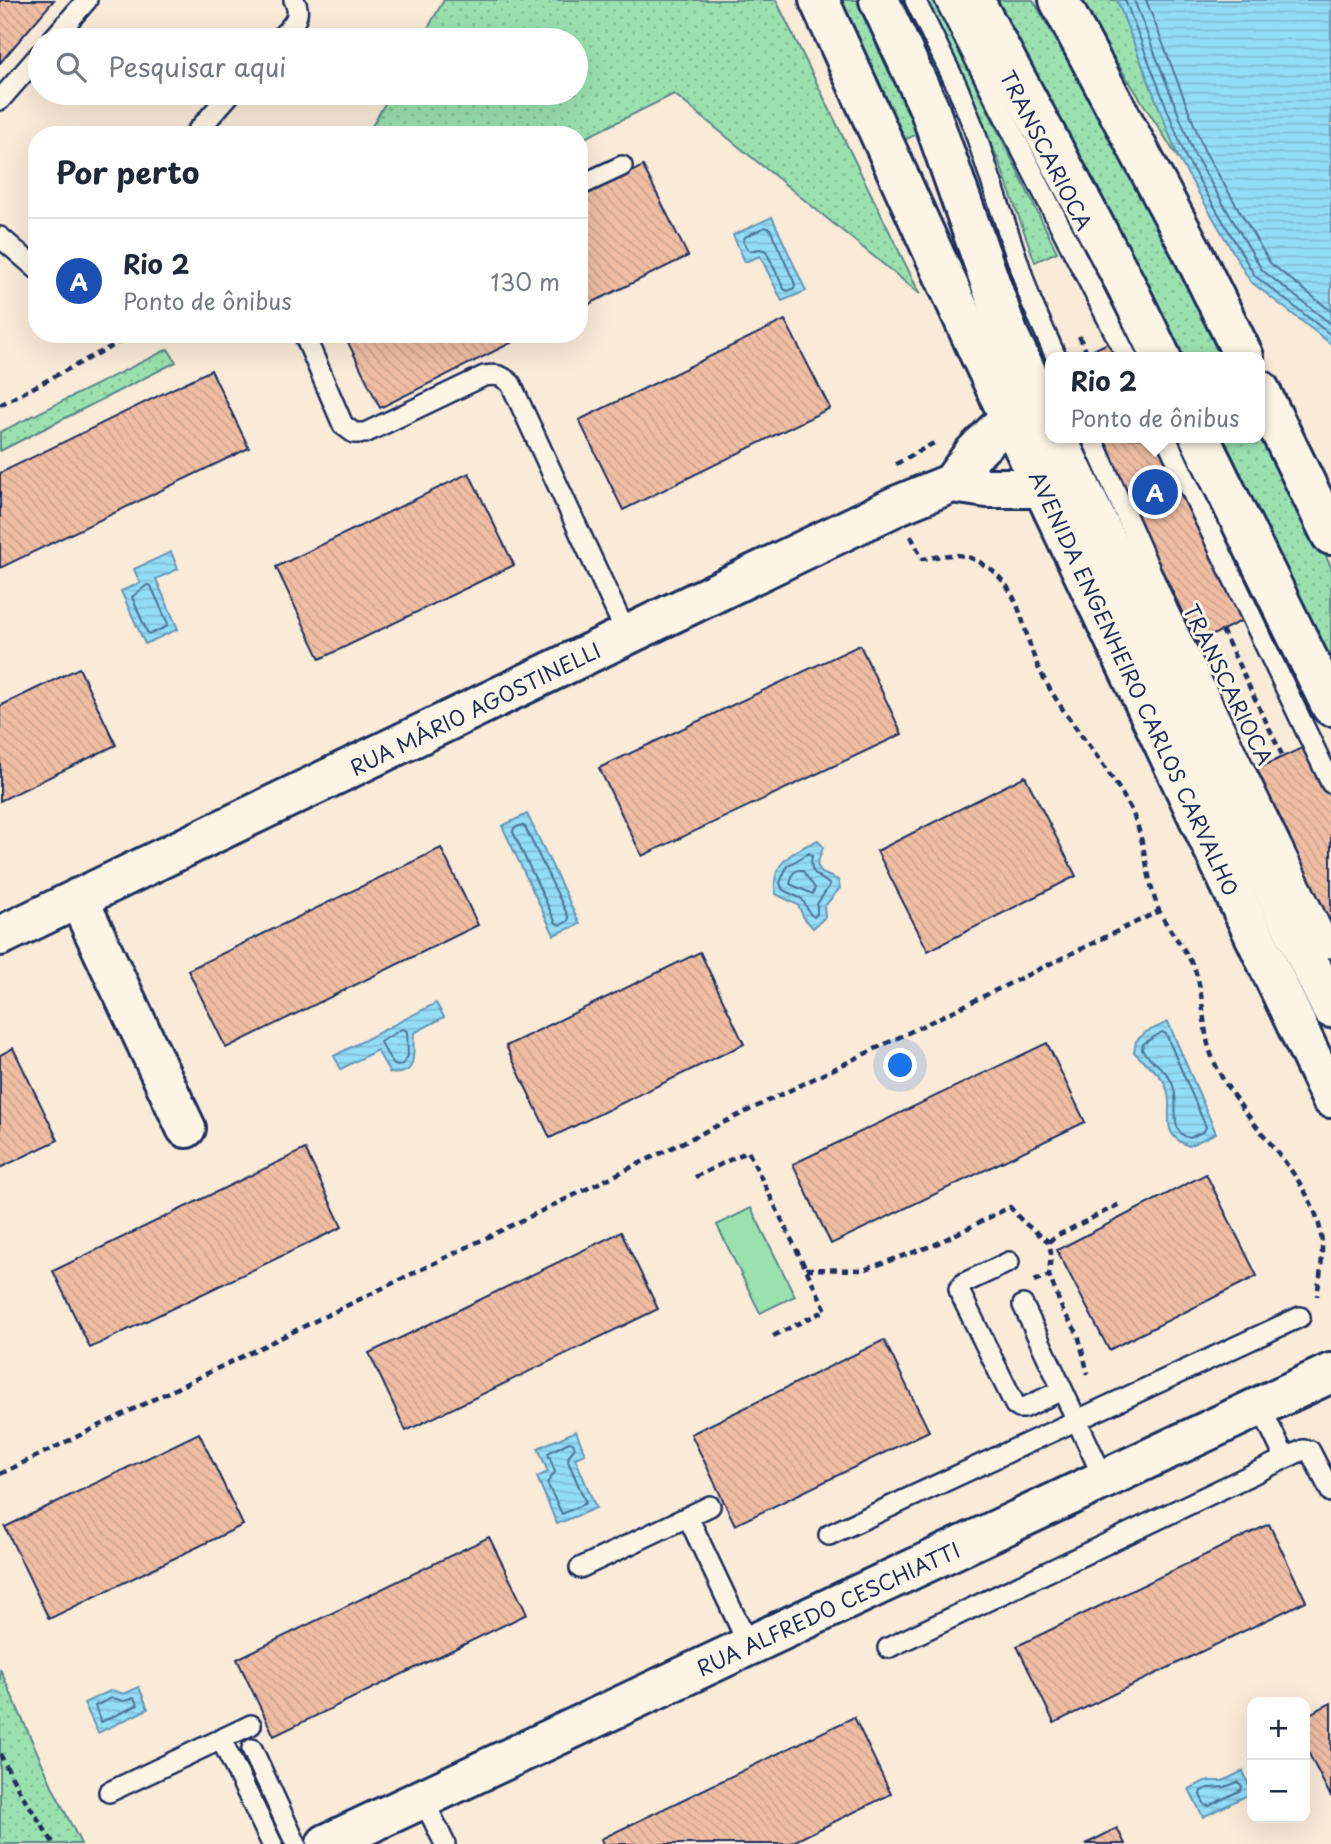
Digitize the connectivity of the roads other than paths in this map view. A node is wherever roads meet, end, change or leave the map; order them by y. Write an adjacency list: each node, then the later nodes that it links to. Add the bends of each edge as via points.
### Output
1 (87, 0): 9 (lane)
2 (294, 0): 10 (lane, via 299,9)
3 (819, 0): 26 (main road, AVENIDA ENGENHEIRO CARLOS CARVALHO)
4 (878, 0): 25 (main road, via 929,108 1009,336)
5 (915, 0): 20 (lane, via 973,126 1031,301)
6 (946, 0): 21 (lane, TRANSCARIOCA)
7 (974, 0): 22 (main road)
8 (1059, 0): 23 (main road)
9 (62, 28)
10 (289, 28)
11 (28, 68): 12 (lane)
12 (0, 100)
13 (220, 105): 14 (lane)
14 (202, 126)
15 (622, 166): 16 (lane)
16 (588, 182)
17 (0, 237): 18 (lane)
18 (28, 261)
19 (308, 343): 34 (lane, via 343,425 354,433 365,433 484,376 505,377)
20 (1054, 352)
21 (1124, 352)
22 (1159, 352)
23 (1242, 352)
24 (1265, 400): 33 (main road)
25 (1045, 412)
26 (1010, 417): 31 (main road); 32 (main road, AVENIDA ENGENHEIRO CARLOS CARVALHO)
27 (1059, 443): 40 (main road, AVENIDA ENGENHEIRO CARLOS CARVALHO)
28 (1093, 443): 39 (lane, TRANSCARIOCA)
29 (1168, 443): 36 (lane)
30 (1202, 443): 35 (main road)
31 (952, 483): 32 (main road); 34 (main road, RUA MÁRIO AGOSTINELLI)
32 (1042, 488): 41 (main road, AVENIDA ENGENHEIRO CARLOS CARVALHO)
33 (1331, 535)
34 (627, 635): 37 (main road, RUA MÁRIO AGOSTINELLI)
35 (1331, 706)
36 (1331, 783)
37 (78, 898): 38 (main road, RUA MÁRIO AGOSTINELLI); 42 (main road)
38 (0, 936)
39 (1331, 948)
40 (1331, 1008)
41 (1331, 1098)
42 (186, 1128)
43 (1009, 1262): 47 (lane, via 964,1283 959,1289 961,1296 1019,1409)
44 (1024, 1305): 47 (lane)
45 (1308, 1312): 49 (lane)
46 (1331, 1373): 48 (main road, RUA ALFREDO CESCHIATTI)
47 (1062, 1390): 49 (lane)
48 (1260, 1406): 50 (lane); 51 (main road, RUA ALFREDO CESCHIATTI)
49 (1076, 1421): 51 (lane); 55 (lane)
50 (1285, 1458): 52 (lane, via 1310,1451); 58 (lane)
51 (1104, 1479): 57 (main road, RUA ALFREDO CESCHIATTI)
52 (1331, 1492)
53 (710, 1506): 54 (lane)
54 (688, 1517): 56 (lane); 57 (lane)
55 (830, 1535)
56 (580, 1568)
57 (749, 1646): 63 (main road, RUA ALFREDO CESCHIATTI)
58 (888, 1648)
59 (251, 1725): 60 (lane)
60 (222, 1739): 62 (lane); 64 (lane)
61 (251, 1749): 65 (lane)
62 (109, 1792)
63 (422, 1799): 66 (main road, RUA ALFREDO CESCHIATTI); 67 (lane)
64 (272, 1844)
65 (296, 1844)
66 (326, 1844)
67 (444, 1844)

